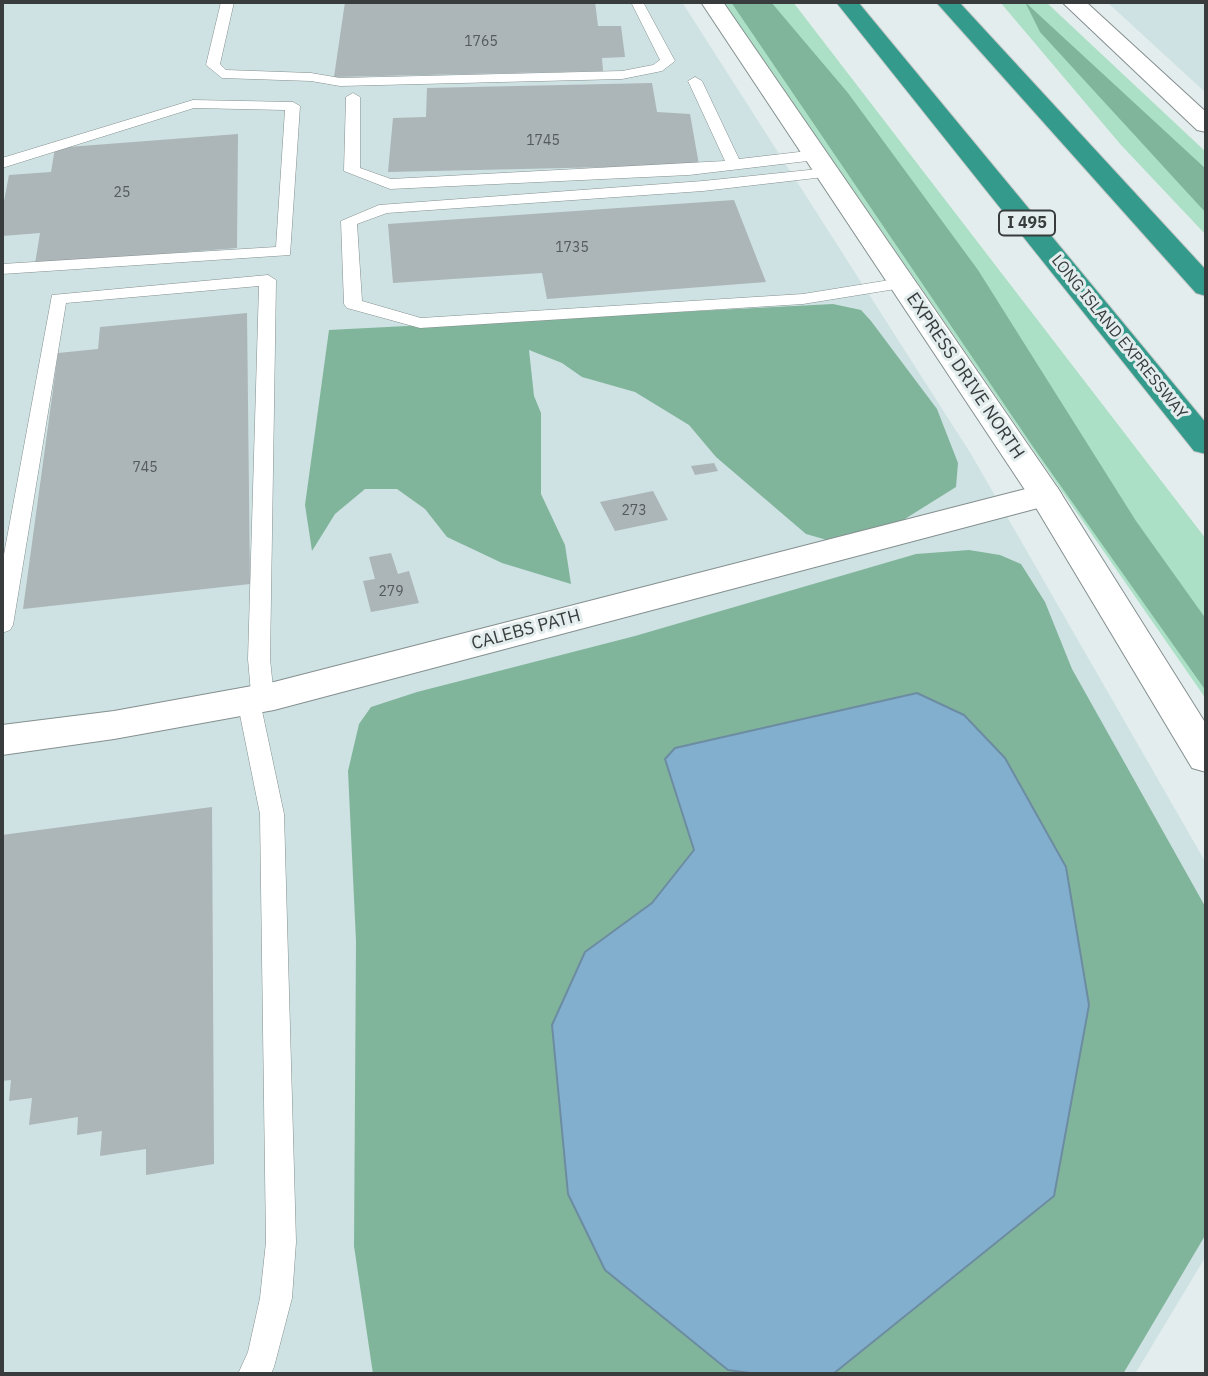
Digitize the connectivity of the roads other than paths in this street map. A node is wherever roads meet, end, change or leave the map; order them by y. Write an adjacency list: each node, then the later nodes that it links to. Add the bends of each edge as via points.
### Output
1 (227, 2): 2 (lane, via 213,65 222,74 340,82 622,75 657,68 668,61)
2 (637, 2)
3 (712, 2): 15 (main road, EXPRESS DRIVE NORTH)
4 (829, 2): 13 (highway)
5 (847, 2): 13 (highway, LONG ISLAND EXPRESSWAY / I 495)
6 (947, 2): 9 (highway)
7 (1073, 2): 12 (main road)
8 (986, 13): 9 (highway)
9 (1013, 74): 19 (highway)
10 (695, 81): 16 (lane)
11 (353, 97): 16 (lane, via 352,171 390,184)
12 (1206, 125)
13 (973, 157): 20 (highway, LONG ISLAND EXPRESSWAY / I 495)
14 (2, 163): 17 (lane, via 192,104 293,106 284,251)
15 (822, 164): 16 (lane); 18 (main road, EXPRESS DRIVE NORTH); 18 (lane, via 703,186 385,208 349,221 353,304 420,323 803,299)
16 (734, 165)
17 (2, 268)
18 (902, 283): 21 (main road, EXPRESS DRIVE NORTH)
19 (1206, 287)
20 (1206, 444)
21 (1045, 495): 23 (main road, CALEBS PATH); 25 (main road, EXPRESS DRIVE NORTH)
22 (2, 625): 23 (lane, via 58,299 268,280)
23 (256, 699): 24 (main road, CALEBS PATH); 26 (lane, via 272,814 281,1242 276,1298)
24 (2, 740)
25 (1206, 757)
26 (254, 1374)

